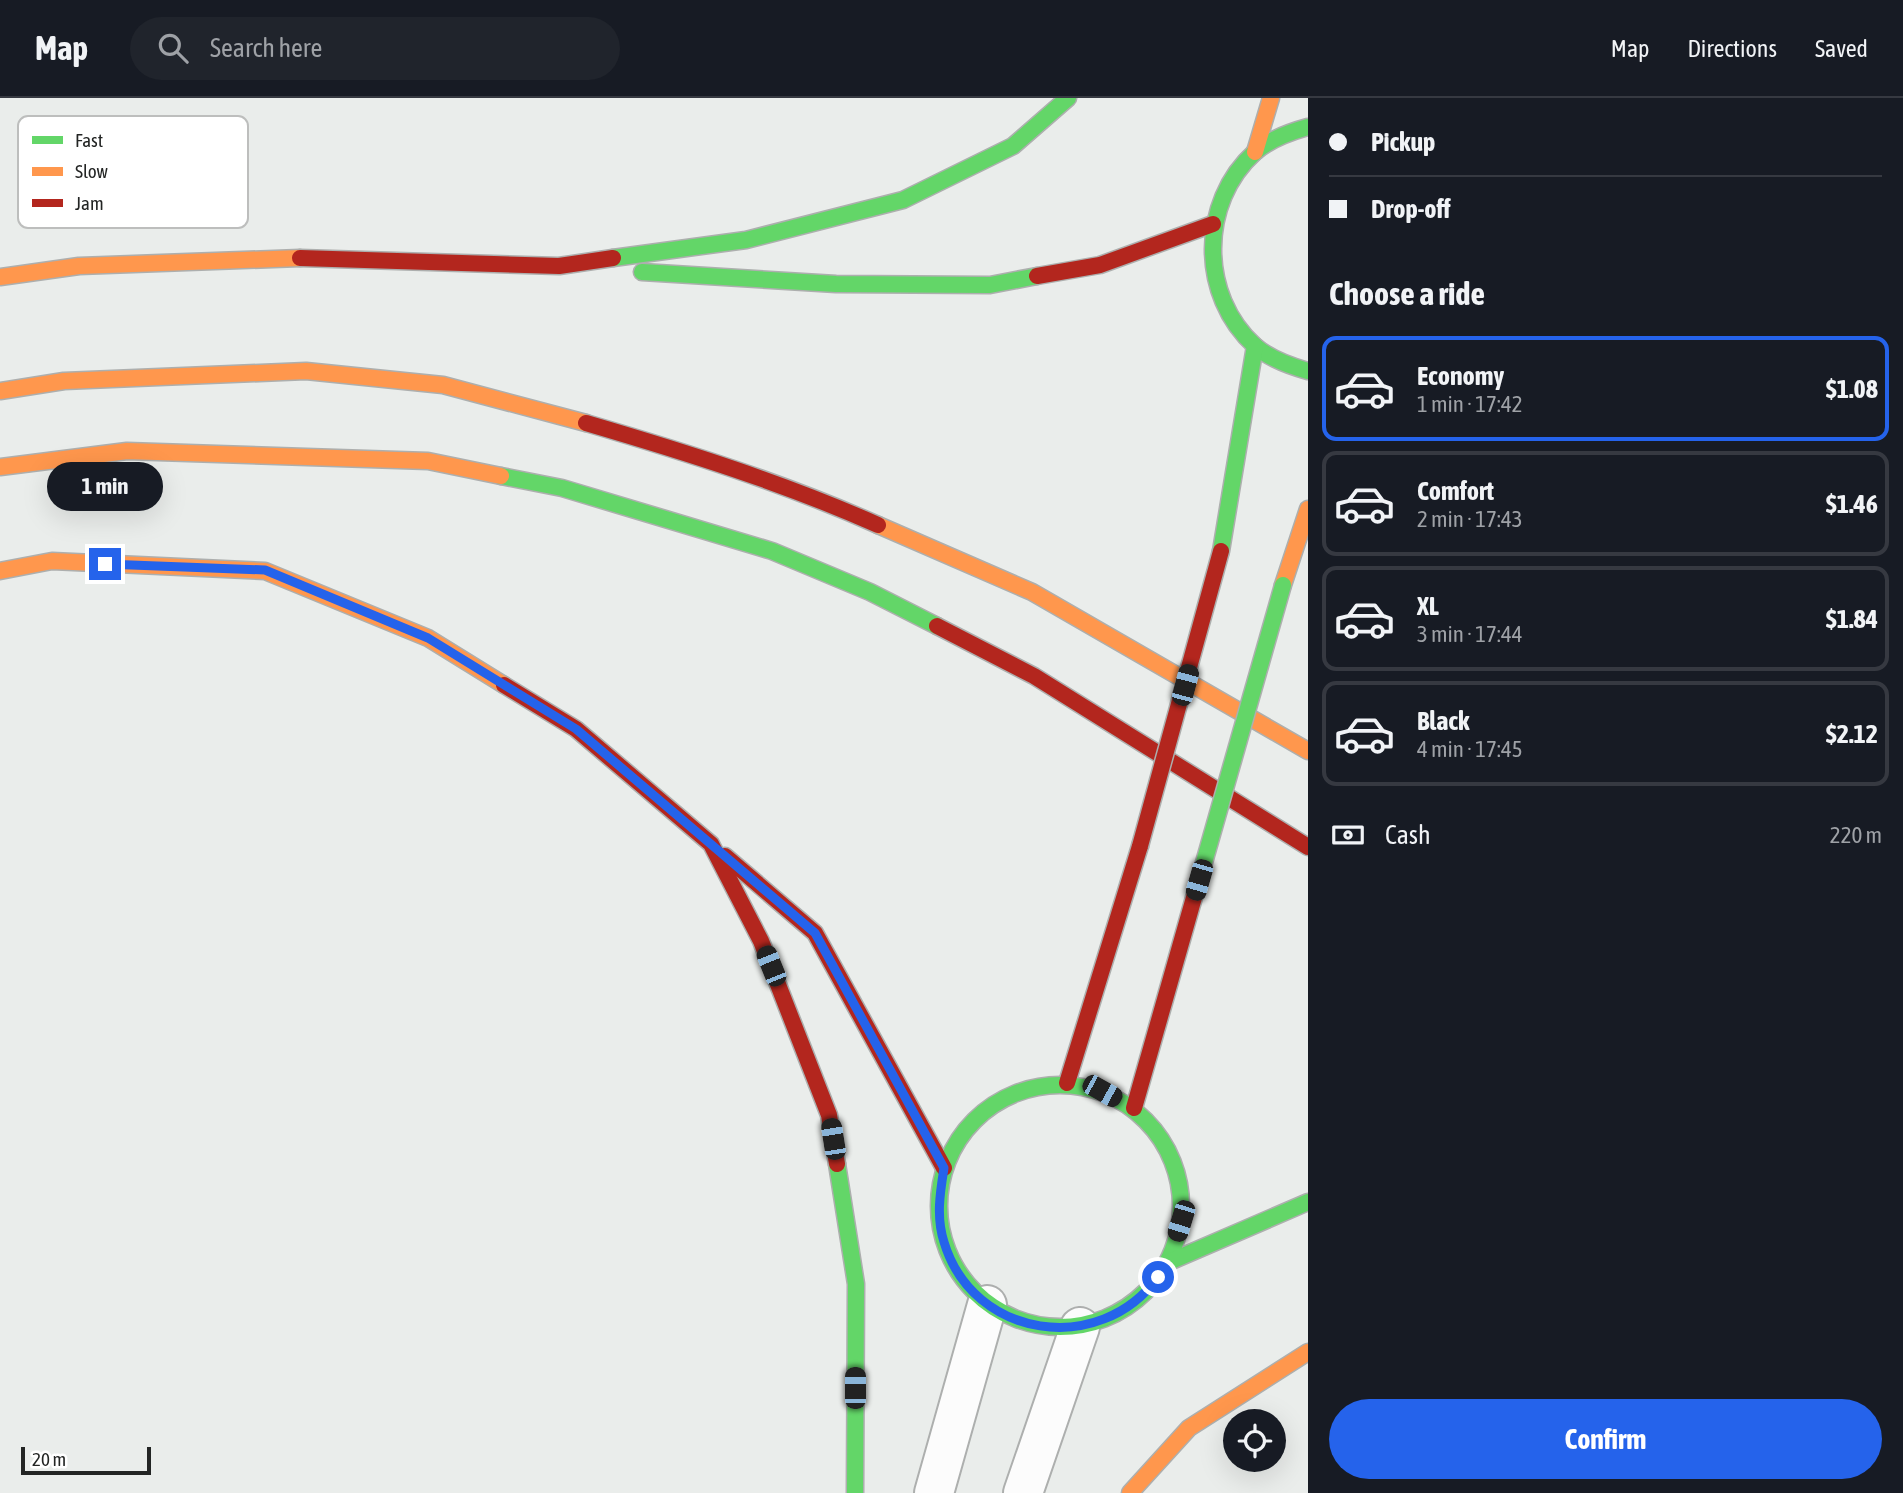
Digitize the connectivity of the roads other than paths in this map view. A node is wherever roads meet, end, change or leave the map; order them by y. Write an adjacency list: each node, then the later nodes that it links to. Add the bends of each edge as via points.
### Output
1 (1068, 98): 6 (main road, via 1013,146 903,200 746,240)
2 (1271, 98): 4 (main road)
3 (1308, 127): 4 (main road, via 1286,133)
4 (1255, 152): 5 (main road, via 1228,185)
5 (1213, 224): 6 (main road, via 1100,265 990,285 836,284); 8 (main road, via 1211,257 1217,291 1233,321)
6 (559, 266): 7 (main road, via 322,257 79,266)
7 (0, 277)
8 (1255, 346): 9 (main road); 17 (main road, bridge, via 1221,551 1140,846)
9 (1308, 371)
10 (0, 391): 14 (main road, via 64,381 306,371 443,385 558,415 674,449 836,506 1032,592)
11 (0, 467): 16 (main road, via 127,450 415,460 562,488 772,551 870,592 1034,676)
12 (1308, 509): 18 (main road, bridge)
13 (0, 570): 15 (main road, via 52,561 265,570 428,638 531,701 576,729)
14 (1308, 751)
15 (711, 844): 19 (main road, via 815,933); 25 (main road, via 761,941 829,1115 856,1284)
16 (1308, 847)
17 (1067, 1083): 18 (main road, via 1102,1091); 19 (main road, via 1028,1088 992,1105 962,1132)
18 (1134, 1108): 21 (main road, via 1163,1139 1179,1178 1181,1221)
19 (944, 1168): 22 (main road, via 938,1205 944,1243 961,1278)
20 (1308, 1202): 21 (main road)
21 (1169, 1262): 23 (main road, via 1147,1292 1116,1315)
22 (987, 1305): 23 (main road, via 1016,1321 1037,1326); 26 (street)
23 (1080, 1327): 27 (street)
24 (1308, 1352): 28 (main road, via 1189,1428)
25 (855, 1493)
26 (934, 1493)
27 (1023, 1493)
28 (1129, 1493)

